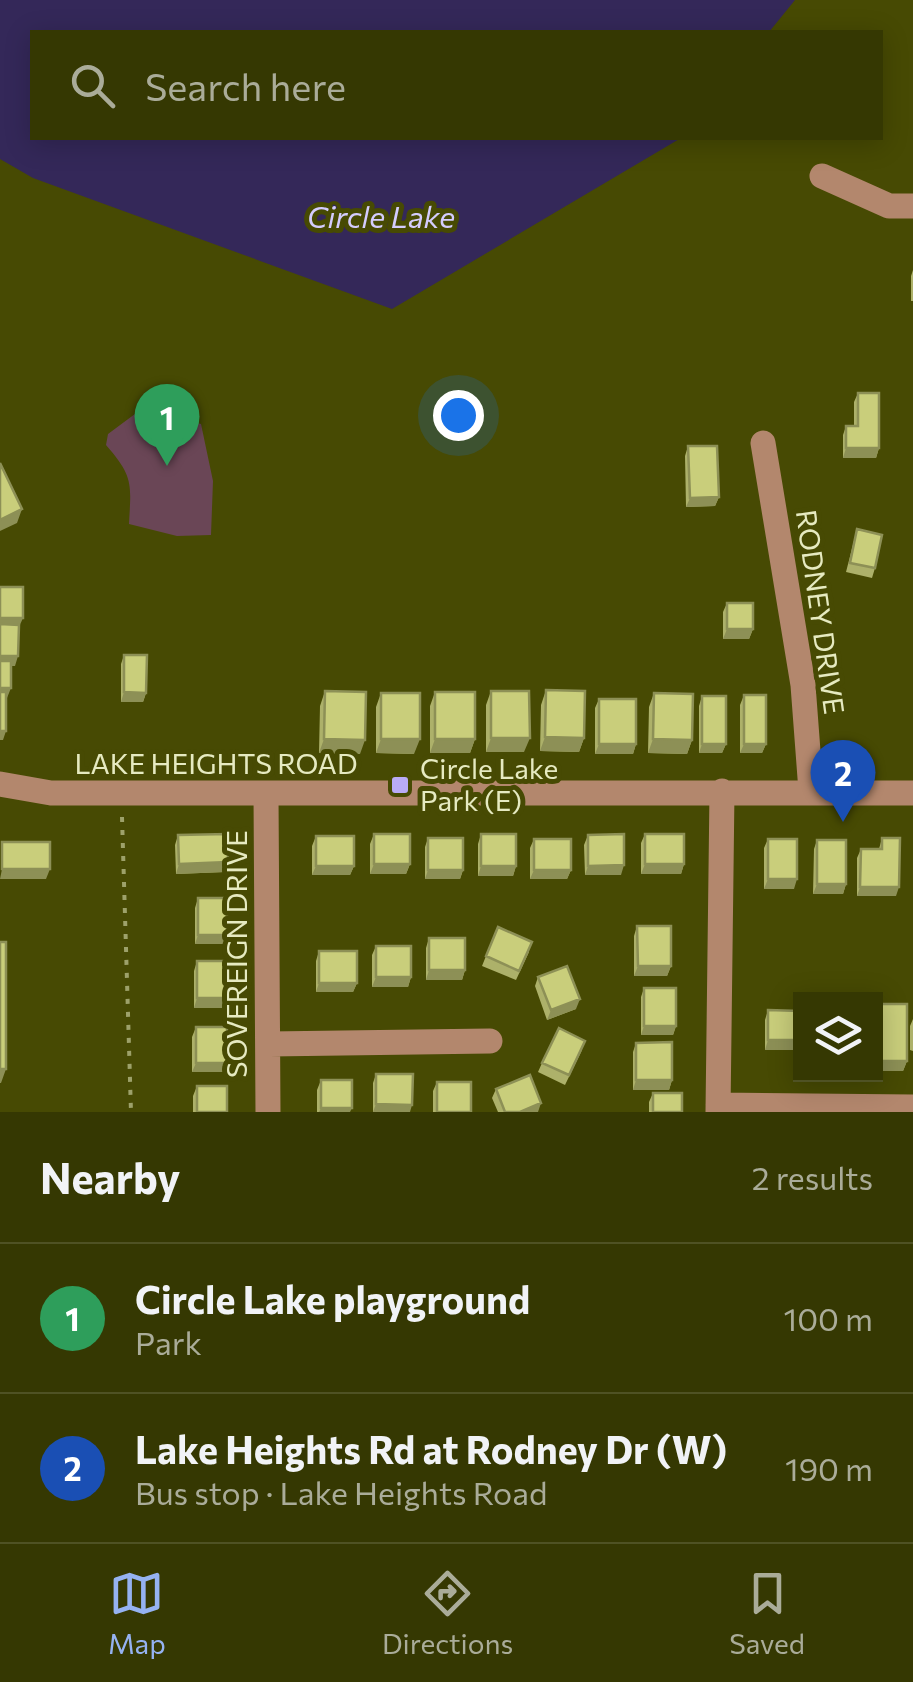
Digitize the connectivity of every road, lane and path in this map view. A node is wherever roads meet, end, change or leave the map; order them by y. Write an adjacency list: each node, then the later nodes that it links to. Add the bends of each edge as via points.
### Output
1 (822, 176): 2 (street, via 889,206)
2 (913, 206)
3 (764, 444): 6 (street, RODNEY DRIVE, via 803,684)
4 (0, 784): 7 (street, LAKE HEIGHTS ROAD, via 51,793)
5 (722, 791): 6 (street, LAKE HEIGHTS ROAD); 9 (street, LAKE HEIGHTS ROAD); 13 (street)
6 (811, 791): 8 (street, LAKE HEIGHTS ROAD)
7 (121, 792): 9 (street, LAKE HEIGHTS ROAD); 14 (path)
8 (913, 792)
9 (266, 795): 11 (street, SOVEREIGN DRIVE)
10 (490, 1041): 11 (street)
11 (269, 1044): 15 (street, SOVEREIGN DRIVE)
12 (913, 1107): 13 (street)
13 (718, 1109)
14 (131, 1112)
15 (268, 1112)

